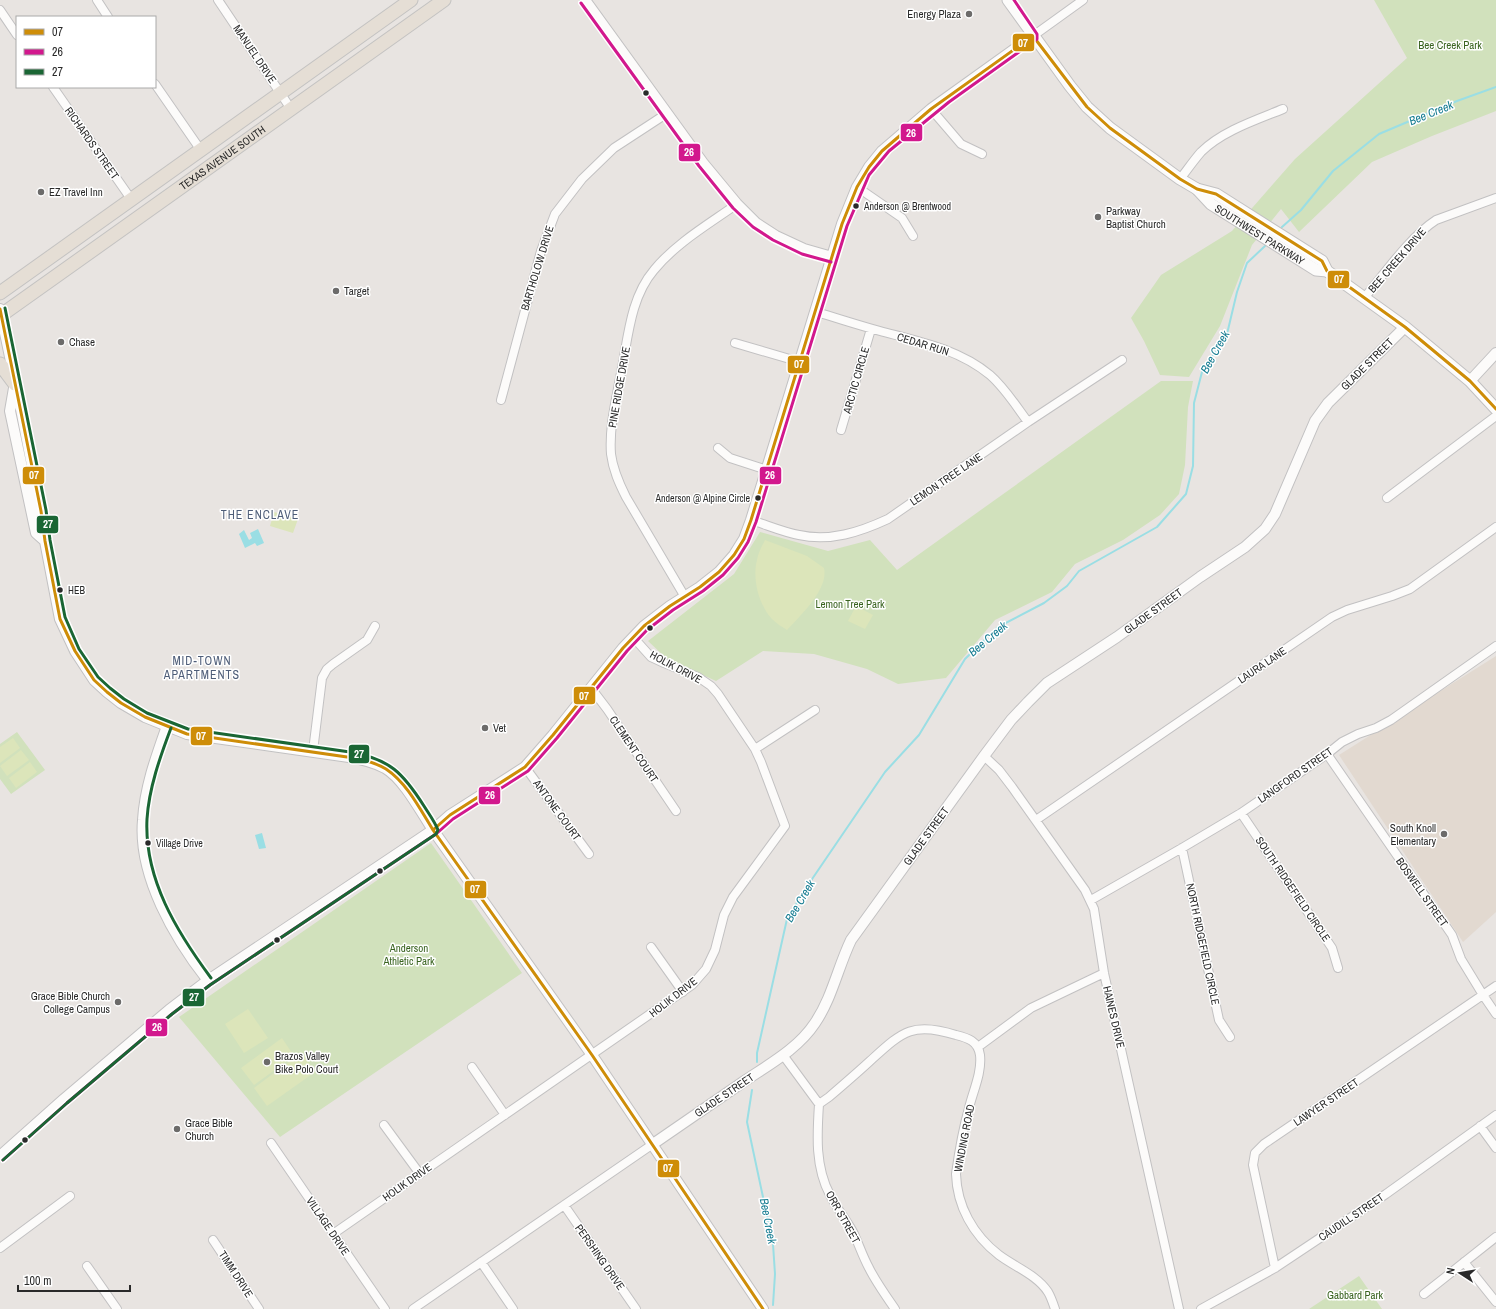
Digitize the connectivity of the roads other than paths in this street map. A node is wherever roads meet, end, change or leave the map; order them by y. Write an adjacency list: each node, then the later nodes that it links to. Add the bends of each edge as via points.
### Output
1 (97, 0): 9 (street)
2 (218, 0): 14 (street, MANUEL DRIVE)
3 (411, 0): 14 (main road, TEXAS AVENUE SOUTH)
4 (444, 0): 15 (main road, TEXAS AVENUE SOUTH)
5 (586, 0): 18 (street)
6 (1008, 0): 11 (main road, SOUTHWEST PARKWAY)
7 (1083, 0): 11 (street)
8 (0, 10): 10 (street)
9 (107, 16)
10 (16, 34)
11 (1033, 36): 16 (street); 21 (main road, SOUTHWEST PARKWAY, via 1087,106 1110,128)
12 (156, 85): 19 (street)
13 (54, 88): 24 (street, RICHARDS STREET)
14 (280, 92): 15 (street, MANUEL DRIVE); 19 (main road, TEXAS AVENUE SOUTH)
15 (292, 109): 31 (main road, TEXAS AVENUE SOUTH)
16 (931, 109): 20 (street, via 961,144); 22 (street, via 882,151)
17 (1283, 109): 21 (street, via 1245,124 1214,141 1201,152)
18 (666, 114): 25 (street); 41 (street, BARTHOLOW DRIVE, via 614,148 582,179 555,214 540,251)
19 (200, 150): 24 (main road, TEXAS AVENUE SOUTH)
20 (982, 154)
21 (1180, 179): 29 (main road, SOUTHWEST PARKWAY, via 1197,189 1216,194 1322,261 1327,270)
22 (858, 187): 26 (street, via 902,218); 27 (street, via 842,224)
23 (1496, 198): 29 (street, BEE CREEK DRIVE, via 1428,224)
24 (131, 199): 28 (main road, TEXAS AVENUE SOUTH)
25 (737, 204): 27 (street, via 756,223 776,236 804,249); 56 (street, PINE RIDGE DRIVE, via 675,249 645,282 632,317 612,420 611,455 618,480)
26 (913, 236)
27 (832, 257): 30 (street)
28 (0, 293)
29 (1365, 297): 32 (main road, SOUTHWEST PARKWAY)
30 (816, 312): 33 (street, CEDAR RUN); 37 (street)
31 (0, 313): 40 (street)
32 (1405, 327): 39 (main road, SOUTHWEST PARKWAY); 66 (street, GLADE STREET, via 1328,403 1315,421 1275,514 1265,529 1245,547 1047,683 1011,720)
33 (871, 329): 45 (street, CEDAR RUN, via 938,347 966,360 986,372 1000,385); 46 (street, ARCTIC CIRCLE)
34 (735, 343): 37 (street)
35 (1496, 353): 39 (street)
36 (1122, 360): 45 (street, LEMON TREE LANE)
37 (800, 362): 49 (street)
38 (0, 364): 40 (main road)
39 (1470, 381): 42 (main road, SOUTHWEST PARKWAY)
40 (15, 384): 43 (street); 47 (street)
41 (502, 400)
42 (1496, 410)
43 (10, 411): 47 (street, via 15,415 19,434); 50 (street)
44 (1496, 416): 51 (street)
45 (1028, 422): 53 (street, LEMON TREE LANE, via 868,529 819,538 799,535)
46 (841, 430)
47 (27, 440): 50 (street, via 23,451 26,466); 52 (street)
48 (718, 448): 49 (street, via 730,458)
49 (767, 470): 53 (street)
50 (25, 482): 52 (street, via 30,488 34,504); 55 (street, via 36,533)
51 (1387, 498)
52 (41, 511): 55 (street)
53 (751, 520): 56 (street, via 744,539 734,555 719,572)
54 (1496, 527): 70 (street, LAURA LANE, via 1410,588 1332,617)
55 (45, 541): 62 (street, via 60,619 75,651 94,680 107,692 145,717)
56 (685, 597): 58 (street, via 655,617)
57 (375, 626): 64 (street, via 367,640 332,664 322,678)
58 (633, 637): 60 (street); 63 (street, HOLIK DRIVE, via 651,657 698,677 711,686)
59 (1496, 646): 65 (street, LANGFORD STREET, via 1391,720 1342,742)
60 (591, 688): 67 (street); 68 (street, CLEMENT COURT)
61 (815, 710): 63 (street)
62 (166, 726): 64 (street, via 193,735); 78 (street, via 146,788 142,839 153,888 167,920)
63 (755, 749): 80 (street, HOLIK DRIVE, via 785,826 731,901 706,969)
64 (313, 752): 71 (street, via 361,759 385,768 397,777)
65 (1327, 754): 69 (street, LANGFORD STREET); 81 (street, BOSWELL STREET, via 1452,934 1460,959)
66 (984, 756): 70 (street, HAINES DRIVE, via 999,770); 86 (street, GLADE STREET, via 851,940 814,1025)
67 (525, 767): 71 (street, via 450,815); 73 (street, ANTONE COURT)
68 (676, 811)
69 (1241, 813): 72 (street, LANGFORD STREET); 76 (street, SOUTH RIDGEFIELD CIRCLE, via 1332,948)
70 (1036, 820): 74 (street, HAINES DRIVE)
71 (433, 830): 78 (street); 85 (street)
72 (1182, 848): 74 (street, LANGFORD STREET); 83 (street, NORTH RIDGEFIELD CIRCLE, via 1219,1020)
73 (589, 854)
74 (1091, 900): 77 (street, HAINES DRIVE)
75 (651, 947): 80 (street)
76 (1338, 968)
77 (1104, 973): 84 (street, via 1031,1008); 119 (street, HAINES DRIVE)
78 (207, 980): 96 (street)
79 (1496, 986): 81 (street, LAWYER STREET)
80 (682, 992): 85 (street, HOLIK DRIVE)
81 (1483, 995): 82 (street); 107 (street, LAWYER STREET, via 1264,1144 1255,1153 1253,1165)
82 (1496, 1014)
83 (1230, 1037)
84 (978, 1047): 88 (street, via 974,1041 948,1032 924,1028 913,1030 888,1044); 118 (street, WINDING ROAD, via 979,1075 967,1114 956,1174 961,1207 974,1230 990,1247 1042,1284 1049,1293)
85 (592, 1055): 89 (street, HOLIK DRIVE); 94 (street)
86 (784, 1055): 88 (street); 94 (street, GLADE STREET)
87 (472, 1067): 89 (street)
88 (819, 1104): 117 (street, ORR STREET, via 817,1149 825,1183 853,1233 868,1267)
89 (505, 1114): 97 (street, HOLIK DRIVE)
90 (1496, 1115): 92 (street, CAUDILL STREET)
91 (384, 1125): 97 (street)
92 (1480, 1126): 95 (street); 107 (street, CAUDILL STREET, via 1386,1194)
93 (270, 1143): 100 (street, VILLAGE DRIVE)
94 (653, 1144): 99 (street, GLADE STREET); 116 (street)
95 (1496, 1148)
96 (0, 1156)
97 (420, 1174): 100 (street, HOLIK DRIVE)
98 (70, 1196): 103 (street)
99 (564, 1205): 104 (street, GLADE STREET); 115 (street, PERSHING DRIVE)
100 (333, 1234): 112 (street, VILLAGE DRIVE)
101 (1496, 1237): 105 (street)
102 (213, 1240): 111 (street, TIMM DRIVE)
103 (0, 1248)
104 (481, 1262): 113 (street, GLADE STREET); 114 (street)
105 (1464, 1262): 108 (street); 109 (street)
106 (87, 1266): 110 (street)
107 (1275, 1268): 120 (street, CAUDILL STREET)
108 (1424, 1294)
109 (1496, 1302)
110 (117, 1309)
111 (259, 1309)
112 (385, 1309)
113 (413, 1309)
114 (513, 1309)
115 (636, 1309)
116 (762, 1309)
117 (895, 1309)
118 (1055, 1309)
119 (1179, 1309)
120 (1201, 1309)

